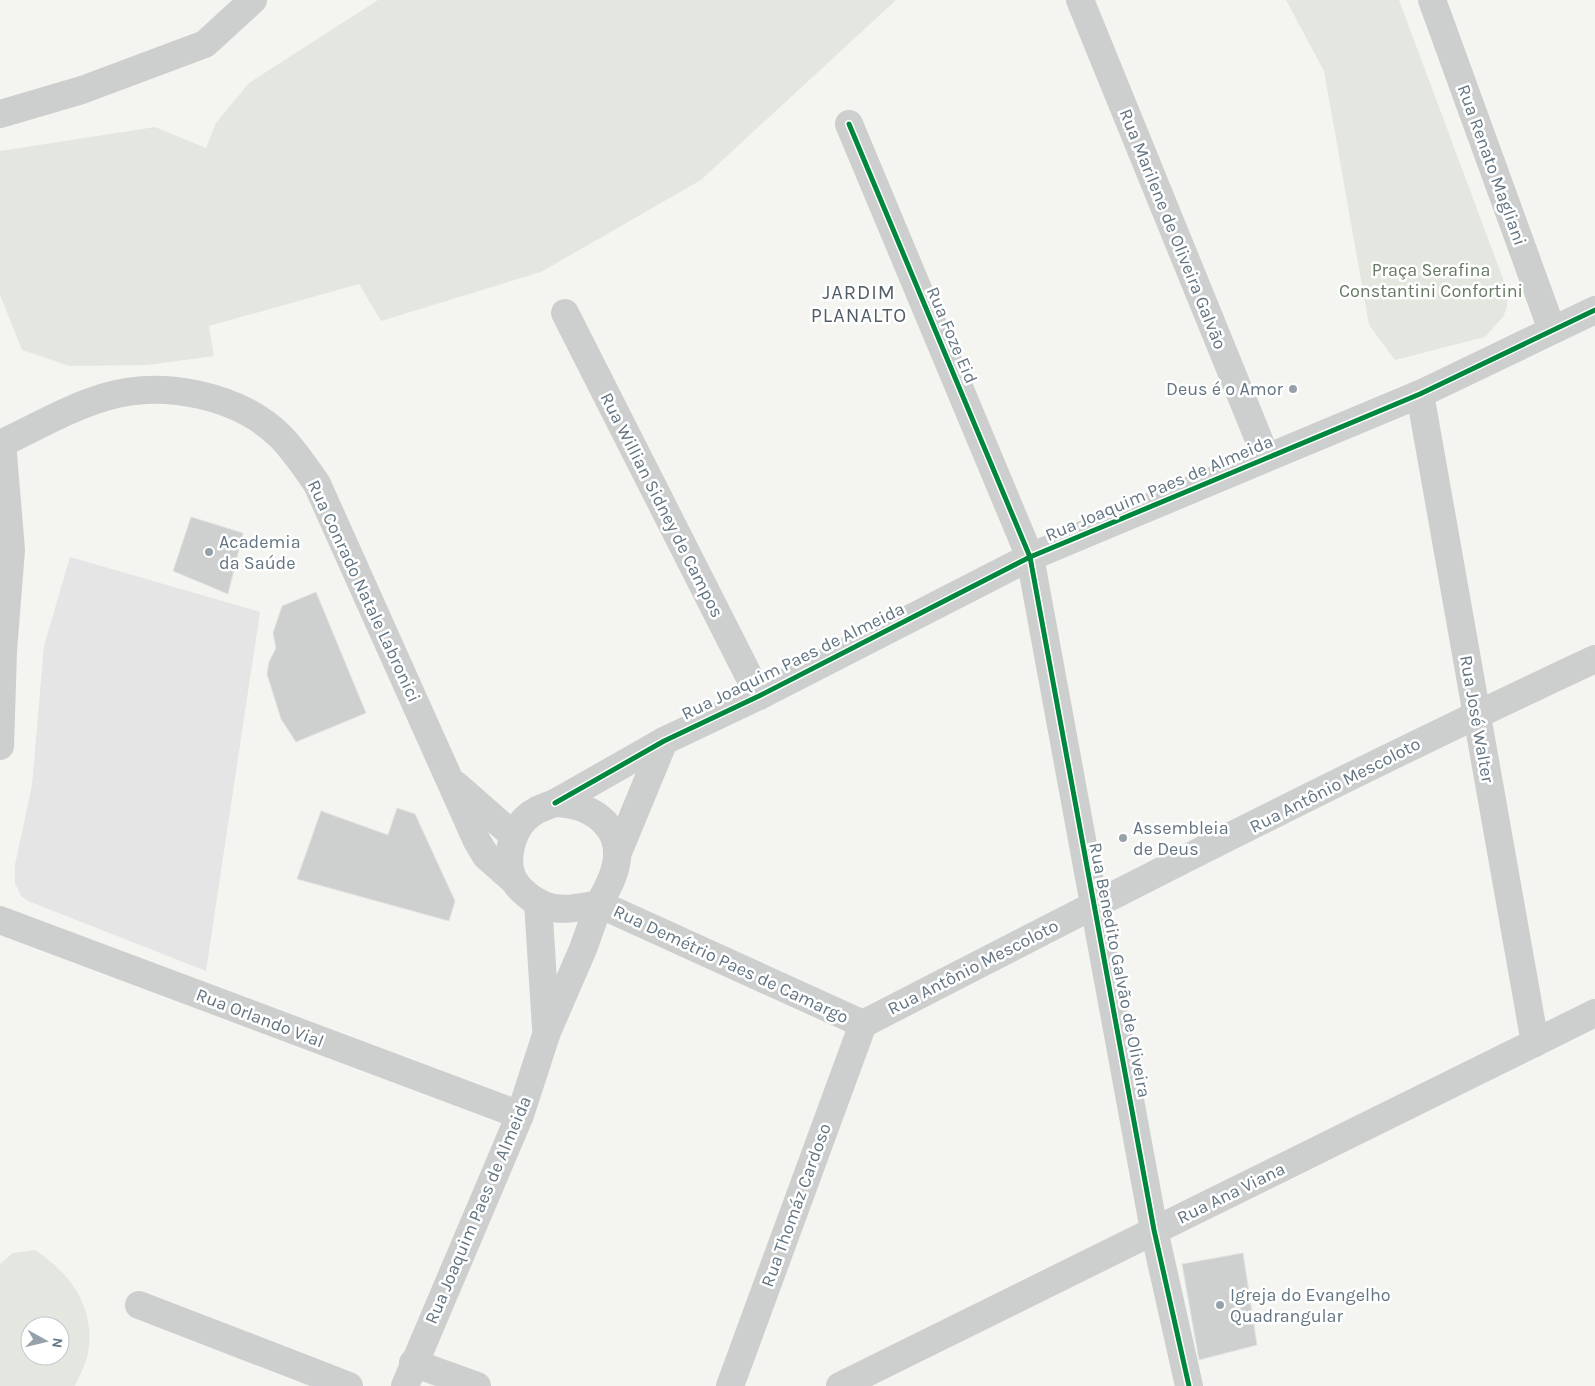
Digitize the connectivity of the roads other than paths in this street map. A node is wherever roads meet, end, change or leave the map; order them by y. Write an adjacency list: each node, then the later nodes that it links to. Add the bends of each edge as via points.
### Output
1 (252, 0): 4 (street, via 205,44 82,90)
2 (1080, 0): 11 (street, Rua Marilene de Oliveira Galvão)
3 (1432, 0): 8 (street, Rua Renato Magliani)
4 (0, 114)
5 (849, 124): 12 (street, Rua Foze Eid)
6 (1595, 310): 8 (street, Rua Joaquim Paes de Almeida)
7 (565, 313): 15 (street, Rua Willian Sidney de Campos)
8 (1552, 330): 9 (street, Rua Joaquim Paes de Almeida)
9 (1420, 394): 11 (street, Rua Joaquim Paes de Almeida); 16 (street, Rua José Walter)
10 (1, 443): 13 (street, via 11,550); 19 (street, Rua Conrado Natale Labronici, via 72,409 106,397 159,391 186,391 238,407 280,435 317,484)
11 (1266, 457): 12 (street, Rua Joaquim Paes de Almeida)
12 (1030, 557): 15 (street, Rua Joaquim Paes de Almeida); 26 (street, Rua Benedito Galvão de Oliveira)
13 (2, 653): 18 (street)
14 (1595, 659): 16 (street, Rua Antônio Mescoloto)
15 (759, 696): 17 (street, Rua Joaquim Paes de Almeida)
16 (1476, 714): 26 (street, Rua Antônio Mescoloto); 31 (street, Rua José Walter)
17 (664, 741): 20 (street, Rua Joaquim Paes de Almeida); 22 (street)
18 (0, 746)
19 (451, 781): 21 (street); 23 (street, Rua Conrado Natale Labronici, via 486,856)
20 (555, 802): 21 (street, via 524,820); 22 (street, via 574,803 590,809 604,821 613,837)
21 (514, 836): 23 (street, via 510,853)
22 (617, 855): 25 (street, via 614,872)
23 (512, 878): 24 (street)
24 (538, 902): 25 (street, via 563,910); 30 (street, Rua Joaquim Paes de Almeida)
25 (599, 904): 29 (street, Rua Demétrio Paes de Camargo); 30 (street, Rua Joaquim Paes de Almeida)
26 (1093, 906): 29 (street, Rua Antônio Mescoloto); 33 (street, Rua Benedito Galvão de Oliveira)
27 (0, 920): 32 (street, Rua Orlando Vial)
28 (1595, 1013): 31 (street, Rua Ana Viana)
29 (863, 1024): 39 (street, Rua Thomáz Cardoso)
30 (547, 1032): 32 (street, Rua Joaquim Paes de Almeida)
31 (1535, 1043): 33 (street, Rua Ana Viana)
32 (520, 1115): 35 (street, Rua Joaquim Paes de Almeida)
33 (1154, 1230): 36 (street, Rua Ana Viana); 40 (street, Rua Benedito Galvão de Oliveira)
34 (140, 1305): 37 (street)
35 (409, 1375): 38 (street)
36 (854, 1382)
37 (349, 1386)
38 (477, 1386)
39 (730, 1386)
40 (1190, 1386)

